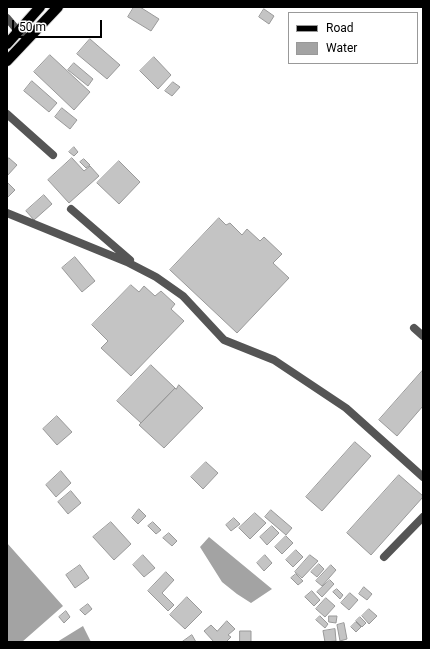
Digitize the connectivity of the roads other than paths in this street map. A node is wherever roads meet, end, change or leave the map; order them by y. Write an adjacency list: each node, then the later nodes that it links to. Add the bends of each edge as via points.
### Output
1 (40, 7): 4 (main road)
2 (58, 7): 5 (main road)
3 (7, 18): 4 (street)
4 (18, 31): 5 (street); 6 (main road)
5 (28, 39): 7 (main road)
6 (7, 44)
7 (7, 61)
8 (7, 114): 9 (street)
9 (53, 155)
10 (71, 210): 12 (street)
11 (7, 213): 12 (street)
12 (140, 268): 15 (street, via 183,296 224,340 274,360 346,408)
13 (414, 328): 14 (street)
14 (423, 336)
15 (423, 477)
16 (423, 517): 17 (street)
17 (384, 558)

